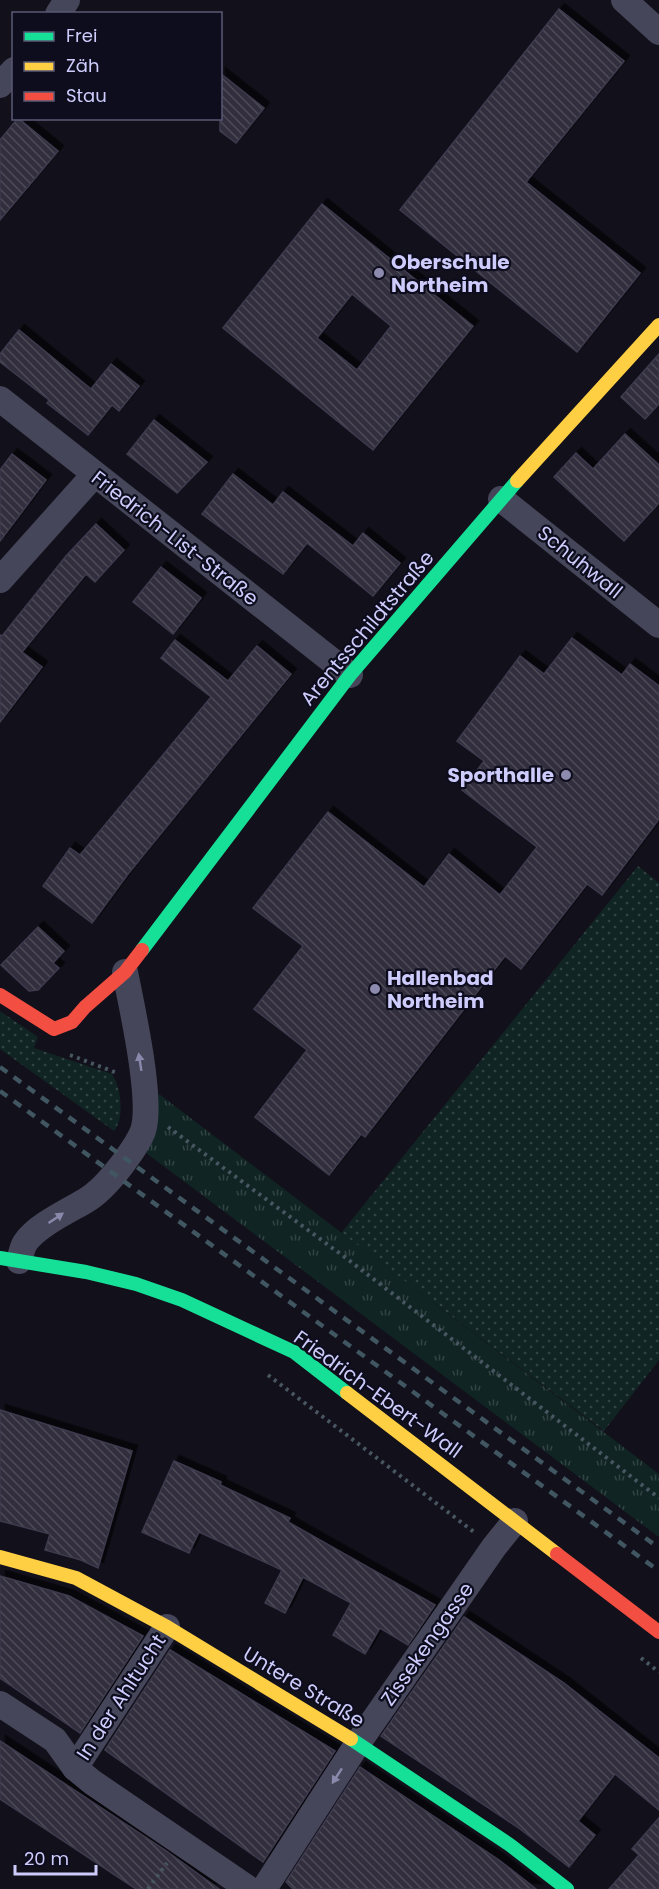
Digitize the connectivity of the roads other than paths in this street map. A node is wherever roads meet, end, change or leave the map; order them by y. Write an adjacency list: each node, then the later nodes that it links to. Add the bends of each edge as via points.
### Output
1 (624, 0): 2 (street)
2 (659, 32)
3 (12, 72): 4 (street)
4 (0, 85)
5 (659, 325): 8 (street, Arentsschildtstraße)
6 (0, 399): 7 (street, Friedrich-List-Straße)
7 (94, 475): 9 (street); 11 (street, Friedrich-List-Straße)
8 (501, 499): 10 (street, Schuhwall); 11 (street, Arentsschildtstraße)
9 (0, 580)
10 (659, 626)
11 (350, 675): 12 (street, Arentsschildtstraße)
12 (125, 972): 13 (street, Arentsschildtstraße, via 72,1022 54,1029); 14 (street, one-way to 12, via 36,1233 57,1216 88,1200 115,1174 143,1130 146,1111 142,1072)
13 (0, 995)
14 (10, 1259): 15 (street, Friedrich-Ebert-Wall, via 136,1284 201,1308 294,1352)
15 (515, 1521): 18 (street, Friedrich-Ebert-Wall); 20 (street, Zissekengasse)
16 (0, 1557): 17 (street, Untere Straße, via 76,1578)
17 (167, 1627): 20 (street, Untere Straße); 21 (street, In der Ahltucht)
18 (659, 1632)
19 (0, 1704): 21 (street, via 55,1740)
20 (358, 1743): 23 (street, Zissekengasse, one-way to 23); 24 (street, Untere Straße, via 510,1845)
21 (75, 1768): 22 (street)
22 (249, 1889)
23 (264, 1889)
24 (567, 1889)

